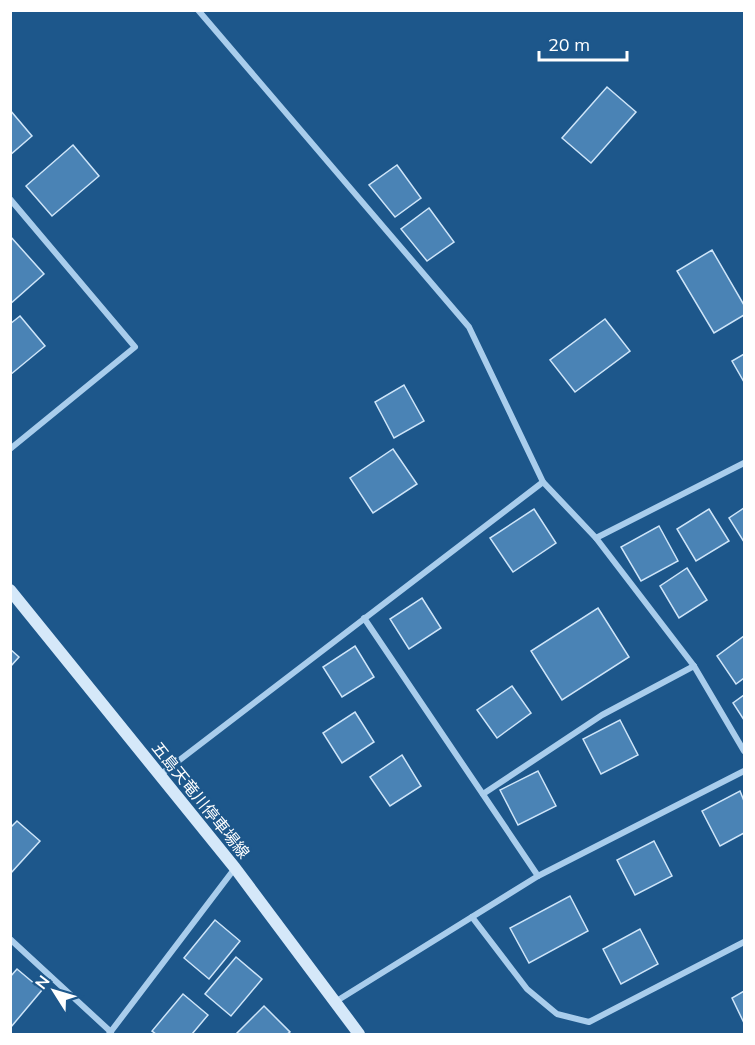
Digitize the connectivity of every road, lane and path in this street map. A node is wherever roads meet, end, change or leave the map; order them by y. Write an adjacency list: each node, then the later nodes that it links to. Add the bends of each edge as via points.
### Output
1 (198, 10): 5 (street, via 469,327)
2 (10, 199): 3 (street, via 135,347)
3 (10, 449)
4 (744, 463): 6 (street)
5 (543, 482): 6 (street); 8 (street)
6 (596, 538): 9 (street)
7 (10, 590): 12 (main road, 五島天竜川停車場線)
8 (364, 618): 12 (street); 13 (street)
9 (694, 666): 10 (street); 13 (street, via 602,715)
10 (744, 750)
11 (744, 771): 15 (street)
12 (160, 775): 14 (main road, 五島天竜川停車場線)
13 (483, 794): 15 (street)
14 (235, 868): 19 (main road, 五島天竜川停車場線); 20 (street)
15 (538, 876): 16 (street)
16 (472, 917): 18 (street, via 527,989 557,1014 589,1022); 19 (street)
17 (10, 939): 20 (street)
18 (744, 942)
19 (335, 1002): 21 (main road, 五島天竜川停車場線)
20 (110, 1033)
21 (359, 1035)

